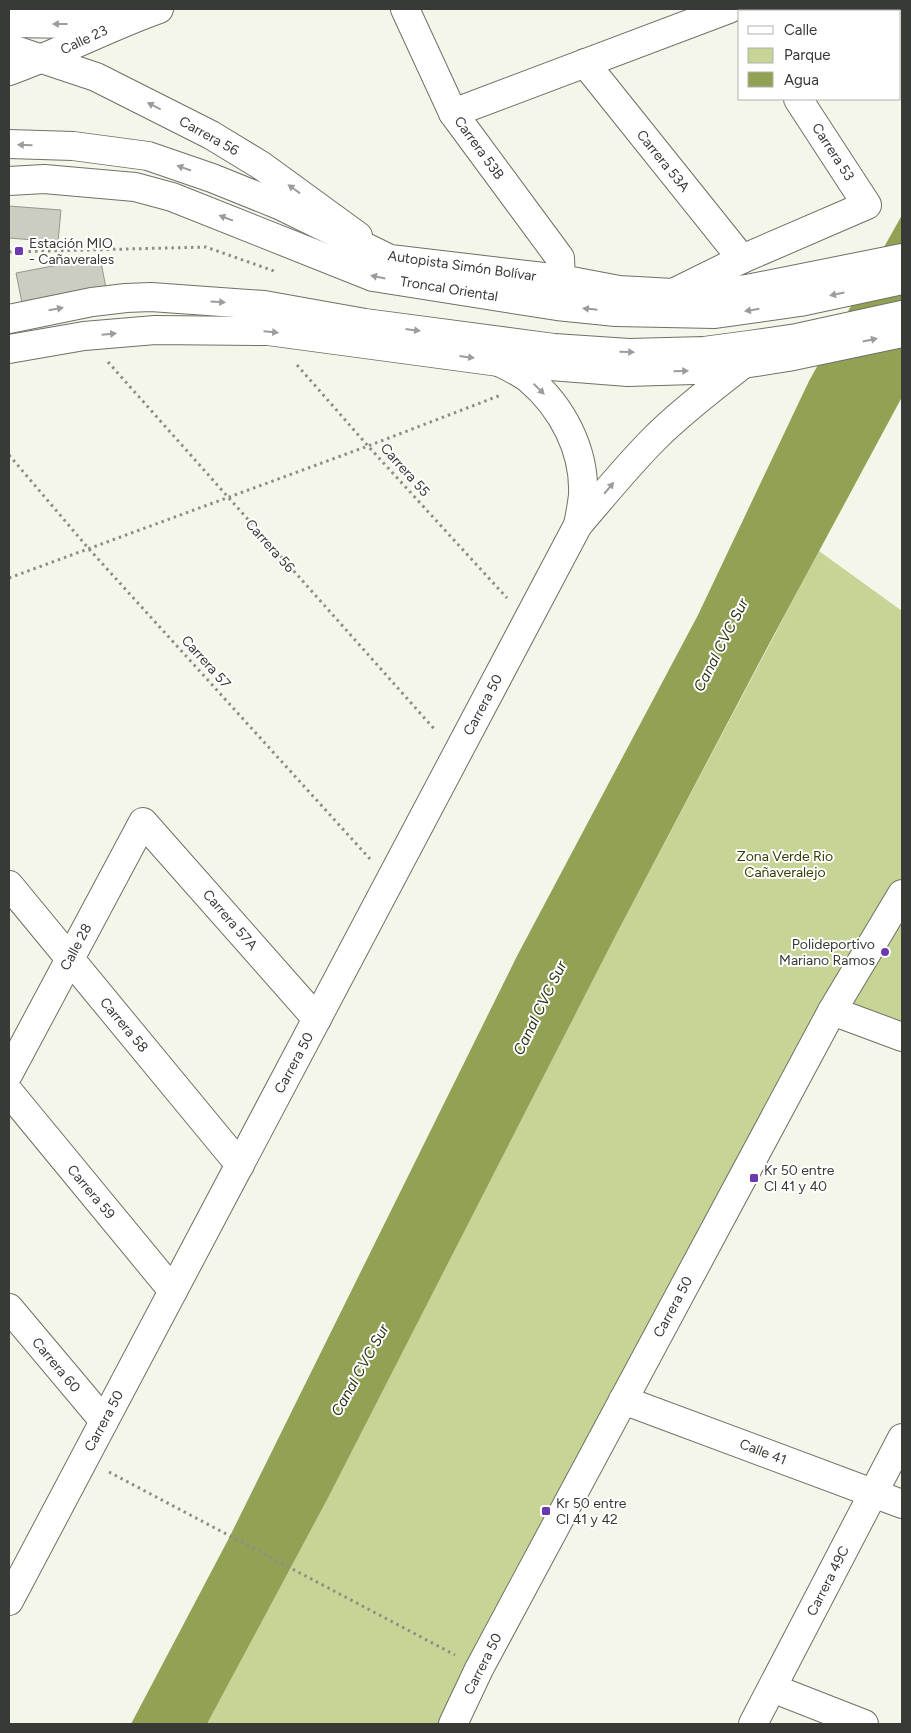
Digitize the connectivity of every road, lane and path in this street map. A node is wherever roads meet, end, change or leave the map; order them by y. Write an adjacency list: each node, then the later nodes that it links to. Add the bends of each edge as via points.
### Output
1 (159, 9): 4 (main road, Calle 23)
2 (405, 9): 11 (main road, Carrera 53B)
3 (729, 9): 8 (main road)
4 (126, 21): 5 (main road, one-way to 5); 7 (main road, Calle 23)
5 (9, 23)
6 (9, 48): 7 (main road, Carrera 56)
7 (41, 59): 9 (main road, Calle 23); 17 (main road, Carrera 56, one-way to 7, via 262,166 211,135 96,77)
8 (585, 63): 11 (main road); 18 (main road, Carrera 53A)
9 (9, 71)
10 (799, 100): 18 (main road, Carrera 53, via 867,205)
11 (452, 113): 19 (main road, Carrera 53B, via 560,258)
12 (9, 144): 17 (main road, Autopista Simón Bolívar, one-way to 12, via 279,205 148,156 73,146)
13 (9, 181): 21 (main road, Troncal Oriental, one-way to 13, via 714,314 642,314 557,306 373,277 172,197 135,187 44,179)
14 (206, 247): 15 (path)
15 (9, 252)
16 (902, 258): 21 (main road, Autopista Simón Bolívar)
17 (390, 259): 19 (main road, Autopista Simón Bolívar)
18 (742, 259): 22 (main road)
19 (561, 280): 22 (main road, Autopista Simón Bolívar, via 619,290)
20 (902, 280): 21 (main road, Troncal Oriental, one-way to 21)
21 (801, 290): 22 (main road, Autopista Simón Bolívar)
22 (673, 293)
23 (902, 315): 28 (main road)
24 (9, 318): 28 (main road, one-way to 28, via 92,302 151,297 264,305 365,323 554,348 620,352)
25 (268, 331): 27 (main road, one-way to 25, via 155,330); 30 (main road, one-way to 30); 33 (path, Carrera 55)
26 (902, 333): 28 (main road, one-way to 26)
27 (84, 336): 29 (main road); 35 (path, Carrera 56)
28 (793, 347): 31 (main road)
29 (9, 348)
30 (499, 362): 31 (main road, one-way to 31, via 628,372 693,370); 36 (main road, Carrera 50, one-way to 36, via 528,378 551,401 569,429 580,460 583,494)
31 (743, 364): 36 (main road, Carrera 50, one-way to 31, via 655,438 697,399)
32 (504, 394): 33 (path)
33 (368, 446): 35 (path); 39 (path, Carrera 55)
34 (9, 455): 37 (path, Carrera 57)
35 (227, 498): 37 (path); 40 (path, Carrera 56)
36 (578, 525): 39 (main road, Carrera 50)
37 (89, 549): 38 (path); 42 (path, Carrera 57)
38 (9, 578)
39 (528, 621): 40 (main road, Carrera 50)
40 (457, 754): 42 (main road, Carrera 50)
41 (143, 822): 45 (main road, Calle 28); 47 (main road, Carrera 57A)
42 (390, 882): 47 (main road, Carrera 50)
43 (9, 885): 45 (main road, Carrera 58)
44 (902, 894): 46 (main road, Carrera 50)
45 (69, 959): 49 (main road, Calle 28); 51 (main road, Carrera 58)
46 (832, 1011): 48 (main road); 54 (main road, Carrera 50)
47 (317, 1019): 51 (main road, Carrera 50)
48 (902, 1037)
49 (9, 1073)
50 (9, 1092): 52 (main road, Carrera 59)
51 (240, 1165): 52 (main road, Carrera 50)
52 (173, 1291): 55 (main road, Carrera 50)
53 (9, 1308): 55 (main road, Carrera 60)
54 (623, 1400): 58 (main road, Calle 41); 61 (main road, Carrera 50)
55 (104, 1421): 57 (main road, Carrera 50)
56 (902, 1438): 58 (main road, Carrera 49C)
57 (84, 1459): 60 (main road, Carrera 50); 61 (path)
58 (873, 1494): 59 (main road, Calle 41); 62 (main road, Carrera 49C)
59 (902, 1504)
60 (9, 1601)
61 (479, 1669): 63 (main road, Carrera 50)
62 (772, 1688): 64 (main road, Carrera 49C); 65 (main road)
63 (453, 1724)
64 (753, 1724)
65 (864, 1724)

